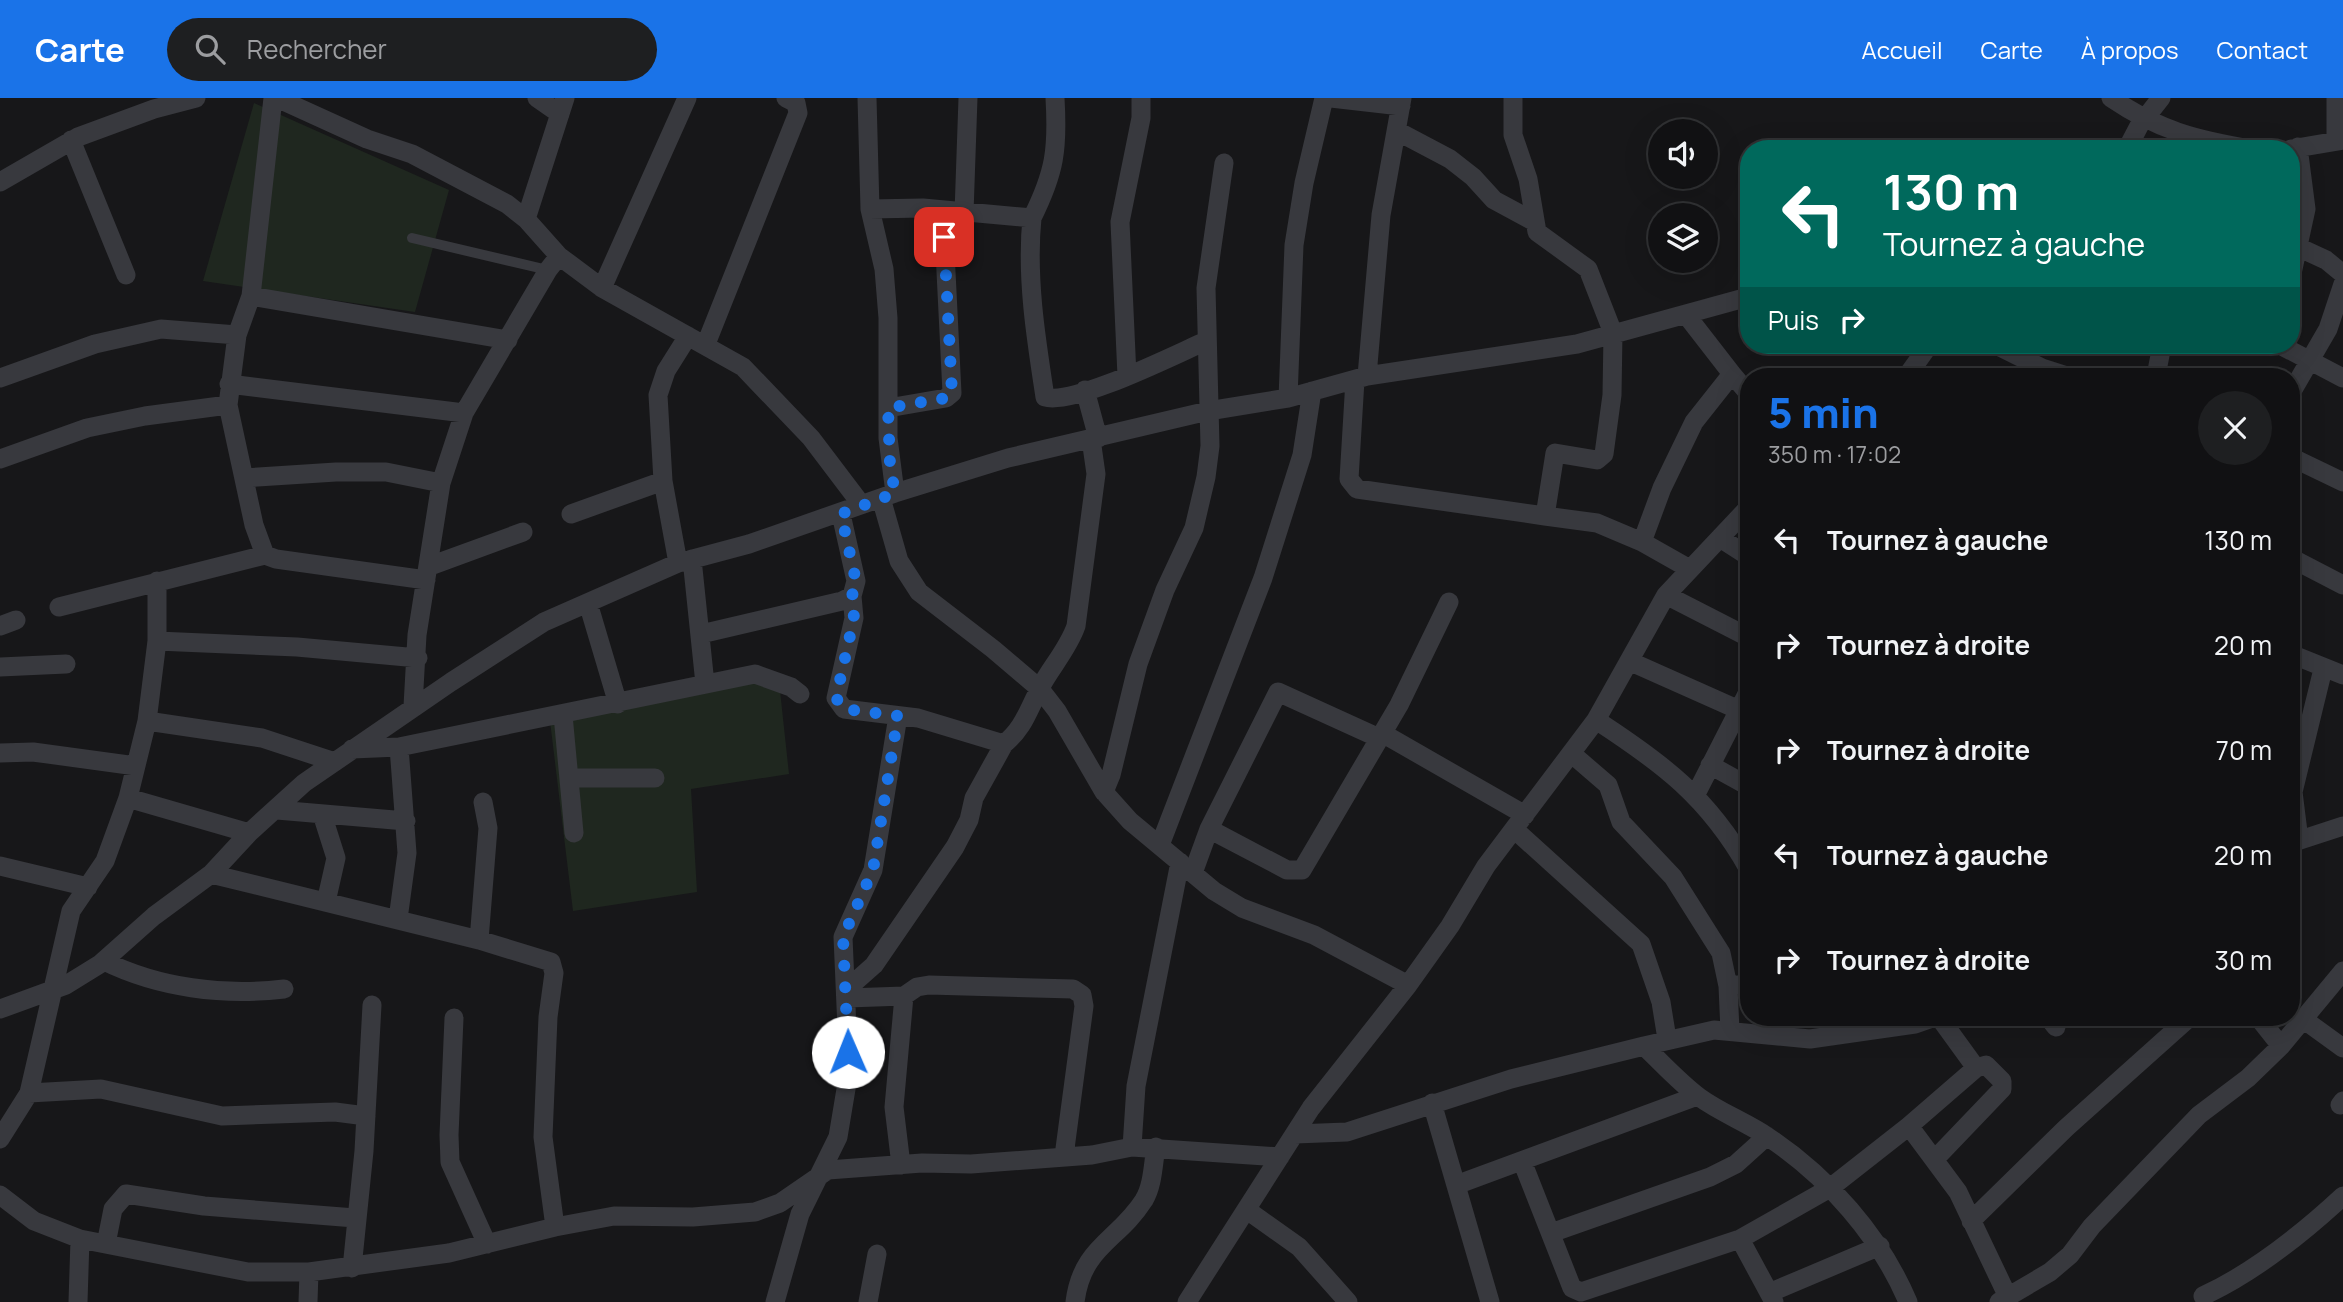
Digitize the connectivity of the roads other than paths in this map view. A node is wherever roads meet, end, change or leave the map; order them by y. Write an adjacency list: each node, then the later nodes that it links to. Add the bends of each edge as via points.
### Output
1 (196, 98): 17 (street)
2 (275, 98): 18 (street); 43 (street)
3 (537, 98): 19 (street)
4 (687, 98): 42 (street)
5 (786, 98): 49 (street, via 796,103 798,113)
6 (867, 98): 30 (street)
7 (968, 98): 32 (street)
8 (1055, 98): 33 (street, via 1052,176)
9 (1142, 98): 56 (street, via 1121,222)
10 (1324, 98): 65 (street, via 1294,245)
11 (1331, 98): 16 (street)
12 (1513, 98): 35 (street, via 1512,129 1528,179)
13 (2110, 98): 20 (street)
14 (2161, 98): 20 (street)
15 (2336, 98): 24 (street)
16 (1402, 102): 21 (street)
17 (155, 103): 25 (street)
18 (311, 105): 34 (street, via 507,204)
19 (562, 106): 34 (street)
20 (2143, 120): 22 (street); 23 (street)
21 (1398, 131): 35 (street, via 1450,159 1494,200); 59 (street, via 1381,215)
22 (2132, 140)
23 (2200, 140)
24 (2340, 140): 26 (street)
25 (71, 141): 29 (street); 40 (street)
26 (2300, 147)
27 (1224, 163): 50 (street, via 1206,288)
28 (2300, 178): 37 (street, via 2306,209)
29 (0, 182)
30 (870, 209): 31 (street); 67 (street, via 887,293)
31 (943, 211): 32 (street); 67 (street, via 952,393)
32 (964, 212): 33 (street)
33 (1032, 218): 63 (street, via 1031,261 1045,397 1069,397)
34 (526, 219): 38 (street)
35 (1533, 221): 46 (street, via 1541,237 1588,269)
36 (412, 238): 38 (lane)
37 (2300, 247): 39 (street)
38 (554, 263): 42 (street); 48 (street)
39 (2343, 274)
40 (126, 275)
41 (2343, 284): 53 (street, via 2328,329)
42 (602, 288): 49 (street)
43 (251, 296): 47 (street); 48 (street)
44 (1740, 299): 45 (street)
45 (1687, 316): 46 (street); 55 (street)
46 (1613, 333): 59 (street, via 1577,344); 81 (street, via 1612,395 1604,453 1597,460 1555,453)
47 (236, 335): 58 (street, via 161,329 95,344); 61 (street)
48 (508, 340): 69 (street)
49 (697, 340): 74 (street, via 666,371 658,395); 78 (street, via 743,367 786,409)
50 (1206, 341): 56 (street); 68 (street)
51 (2014, 354): 54 (street)
52 (2300, 354): 53 (street)
53 (2310, 358): 57 (street); 60 (street)
54 (2042, 368)
55 (1732, 374): 62 (street); 85 (street, via 1694,422)
56 (1127, 376): 63 (street)
57 (2300, 376)
58 (0, 378)
59 (1361, 378): 64 (street); 81 (street, via 1351,485)
60 (2343, 378)
61 (229, 384): 66 (street); 69 (street)
62 (1740, 384)
63 (1086, 390): 70 (street)
64 (1312, 391): 65 (street); 146 (street, via 1302,455 1263,578)
65 (1288, 398): 68 (street)
66 (228, 405): 71 (street, via 87,428); 73 (street)
67 (888, 408): 77 (street)
68 (1208, 411): 70 (street); 133 (street, via 1210,446 1194,528 1138,664)
69 (464, 413): 76 (street)
70 (1094, 439): 77 (street, via 1008,458); 110 (street, via 1096,474 1079,615 1071,640)
71 (0, 459)
72 (2300, 461): 75 (street)
73 (244, 478): 76 (street, via 386,472); 87 (street)
74 (663, 481): 79 (street); 88 (street)
75 (2343, 482)
76 (441, 483): 91 (street)
77 (888, 496): 78 (street); 110 (street, via 900,561 919,592)
78 (861, 504): 80 (street)
79 (570, 514)
80 (841, 514): 88 (street); 95 (street, via 856,581)
81 (1545, 516): 85 (street, via 1597,523)
82 (1740, 517): 84 (street)
83 (523, 532): 91 (street)
84 (1720, 538): 86 (street); 90 (street)
85 (1642, 542): 90 (street)
86 (1740, 551)
87 (265, 555): 91 (street); 92 (street)
88 (685, 561): 97 (street); 100 (street)
89 (2300, 562): 93 (street)
90 (1688, 568): 94 (street)
91 (428, 573): 102 (street)
92 (157, 581): 98 (street); 101 (street)
93 (2343, 584)
94 (1666, 595): 99 (street); 104 (street)
95 (852, 596): 100 (street); 117 (street, via 854,618 836,698 844,709)
96 (1449, 602): 120 (street, via 1424,659)
97 (588, 603): 113 (street); 114 (street, via 544,622)
98 (59, 607)
99 (1740, 633)
100 (701, 634): 109 (street)
101 (157, 641): 102 (street); 119 (street)
102 (418, 658): 114 (street)
103 (2300, 658): 107 (street)
104 (1629, 661): 112 (street); 118 (street)
105 (66, 664): 106 (street)
106 (0, 667)
107 (2323, 669): 108 (street); 127 (street)
108 (2343, 675)
109 (705, 684): 111 (street, via 755,674); 113 (street)
110 (1040, 689): 121 (street, via 1021,729); 133 (street)
111 (800, 694)
112 (1740, 703)
113 (618, 704): 116 (street)
114 (413, 706): 123 (street)
115 (1740, 714): 128 (street)
116 (563, 715): 122 (street); 130 (street)
117 (898, 716): 121 (street); 162 (street, via 873,870 843,937)
118 (1595, 720): 125 (street); 134 (street, via 1642,750)
119 (147, 721): 126 (street, via 262,738); 129 (street)
120 (1380, 735): 140 (street); 142 (street, via 1302,870 1287,870); 142 (street, via 1278,692)
121 (1004, 744): 162 (street, via 974,798 970,820 955,847 874,965)
122 (399, 747): 123 (street); 139 (street)
123 (351, 749): 126 (street)
124 (0, 753): 129 (street, via 33,752)
125 (1572, 754): 140 (street); 159 (street, via 1601,776 1621,822 1673,877 1721,953)
126 (332, 761): 137 (street)
127 (2300, 763)
128 (1710, 765): 132 (street); 134 (street)
129 (136, 766): 135 (street)
130 (569, 778): 131 (street); 144 (street)
131 (655, 778)
132 (1740, 782)
133 (1104, 792): 146 (street)
134 (1696, 794): 147 (street)
135 (128, 798): 143 (street); 151 (street, via 105,861)
136 (483, 802): 154 (street, via 488,828)
137 (277, 810): 138 (street); 143 (street)
138 (322, 814): 139 (street); 152 (street, via 336,858)
139 (406, 821): 153 (street, via 407,853)
140 (1520, 822): 157 (street); 175 (street, via 1641,944 1661,1002)
141 (2343, 826): 145 (street)
142 (1209, 829): 149 (street)
143 (249, 833): 150 (street)
144 (574, 833)
145 (2300, 839)
146 (1160, 845): 149 (street)
147 (1740, 854)
148 (0, 866): 151 (street)
149 (1186, 868): 157 (street, via 1241,908 1314,935); 188 (street, via 1136,1086)
150 (211, 874): 152 (street); 155 (street)
151 (88, 887): 161 (street, via 66,925)
152 (327, 902): 153 (street)
153 (398, 919): 154 (street)
154 (479, 940): 203 (street, via 544,958 554,966 543,1137)
155 (104, 961): 160 (street, via 147,979 186,986 251,993); 161 (street)
156 (2343, 971): 167 (street)
157 (1408, 985): 185 (street, via 1356,1047)
158 (1740, 985): 159 (street)
159 (1728, 986): 174 (street)
160 (284, 989)
161 (52, 990): 165 (street); 180 (street)
162 (847, 994): 163 (street); 195 (street, via 842,1117 838,1137)
163 (904, 996): 190 (street, via 929,985 1073,989 1082,995); 194 (street, via 894,1107)
164 (372, 1005): 183 (street)
165 (0, 1009)
166 (454, 1018): 208 (street, via 450,1162)
167 (2303, 1019): 168 (street); 178 (street)
168 (2300, 1023)
169 (1901, 1026): 174 (street, via 1810,1039)
170 (1944, 1026): 179 (street)
171 (2180, 1026): 202 (street)
172 (2265, 1026): 177 (street)
173 (2297, 1026): 177 (street)
174 (1730, 1031): 175 (street)
175 (1667, 1040): 176 (street)
176 (1644, 1046): 181 (street); 182 (street)
177 (2281, 1046): 215 (street, via 2199,1115 2070,1255)
178 (2343, 1048)
179 (1976, 1068): 184 (street); 192 (street, via 1986,1065 2002,1088)
180 (29, 1093): 183 (street, via 101,1089 222,1116 335,1112); 187 (street)
181 (1697, 1096): 186 (street); 193 (street)
182 (1432, 1103): 185 (street, via 1347,1132); 196 (street)
183 (366, 1116): 201 (street)
184 (1909, 1126): 192 (street); 197 (street)
185 (1295, 1134): 191 (street)
186 (1767, 1136): 197 (street); 204 (street, via 1736,1164 1710,1177)
187 (0, 1139)
188 (1132, 1147): 189 (street); 190 (street)
189 (1156, 1147): 191 (street); 220 (street, via 1145,1199 1087,1262 1078,1277)
190 (1064, 1156): 194 (street)
191 (1280, 1157): 200 (street)
192 (1935, 1158): 202 (street)
193 (1522, 1161): 196 (street); 204 (street)
194 (901, 1165): 195 (street, via 828,1170)
195 (816, 1179): 203 (street, via 780,1203 755,1212 614,1216); 218 (street, via 800,1214)
196 (1456, 1185): 223 (street)
197 (1830, 1188): 206 (street); 209 (street)
198 (0, 1195): 205 (street, via 34,1221)
199 (2343, 1196): 213 (street, via 2283,1246)
200 (1247, 1210): 221 (street); 222 (street, via 1299,1247)
201 (355, 1218): 207 (street, via 204,1206 126,1194 113,1209); 211 (street)
202 (1971, 1221): 215 (street)
203 (555, 1227): 208 (street)
204 (1551, 1233): 206 (street, via 1572,1288 1581,1292)
205 (80, 1239): 207 (street); 216 (street)
206 (1740, 1239): 214 (street)
207 (106, 1244): 212 (street, via 248,1272)
208 (486, 1244): 211 (street)
209 (1880, 1247): 214 (street); 224 (street)
210 (877, 1254): 219 (street)
211 (352, 1268): 212 (street)
212 (309, 1272): 217 (street)
213 (2203, 1296)
214 (1772, 1298)
215 (2003, 1299)
216 (78, 1302)
217 (308, 1302)
218 (775, 1302)
219 (868, 1302)
220 (1075, 1302)
221 (1187, 1302)
222 (1348, 1302)
223 (1490, 1302)
224 (1908, 1302)

